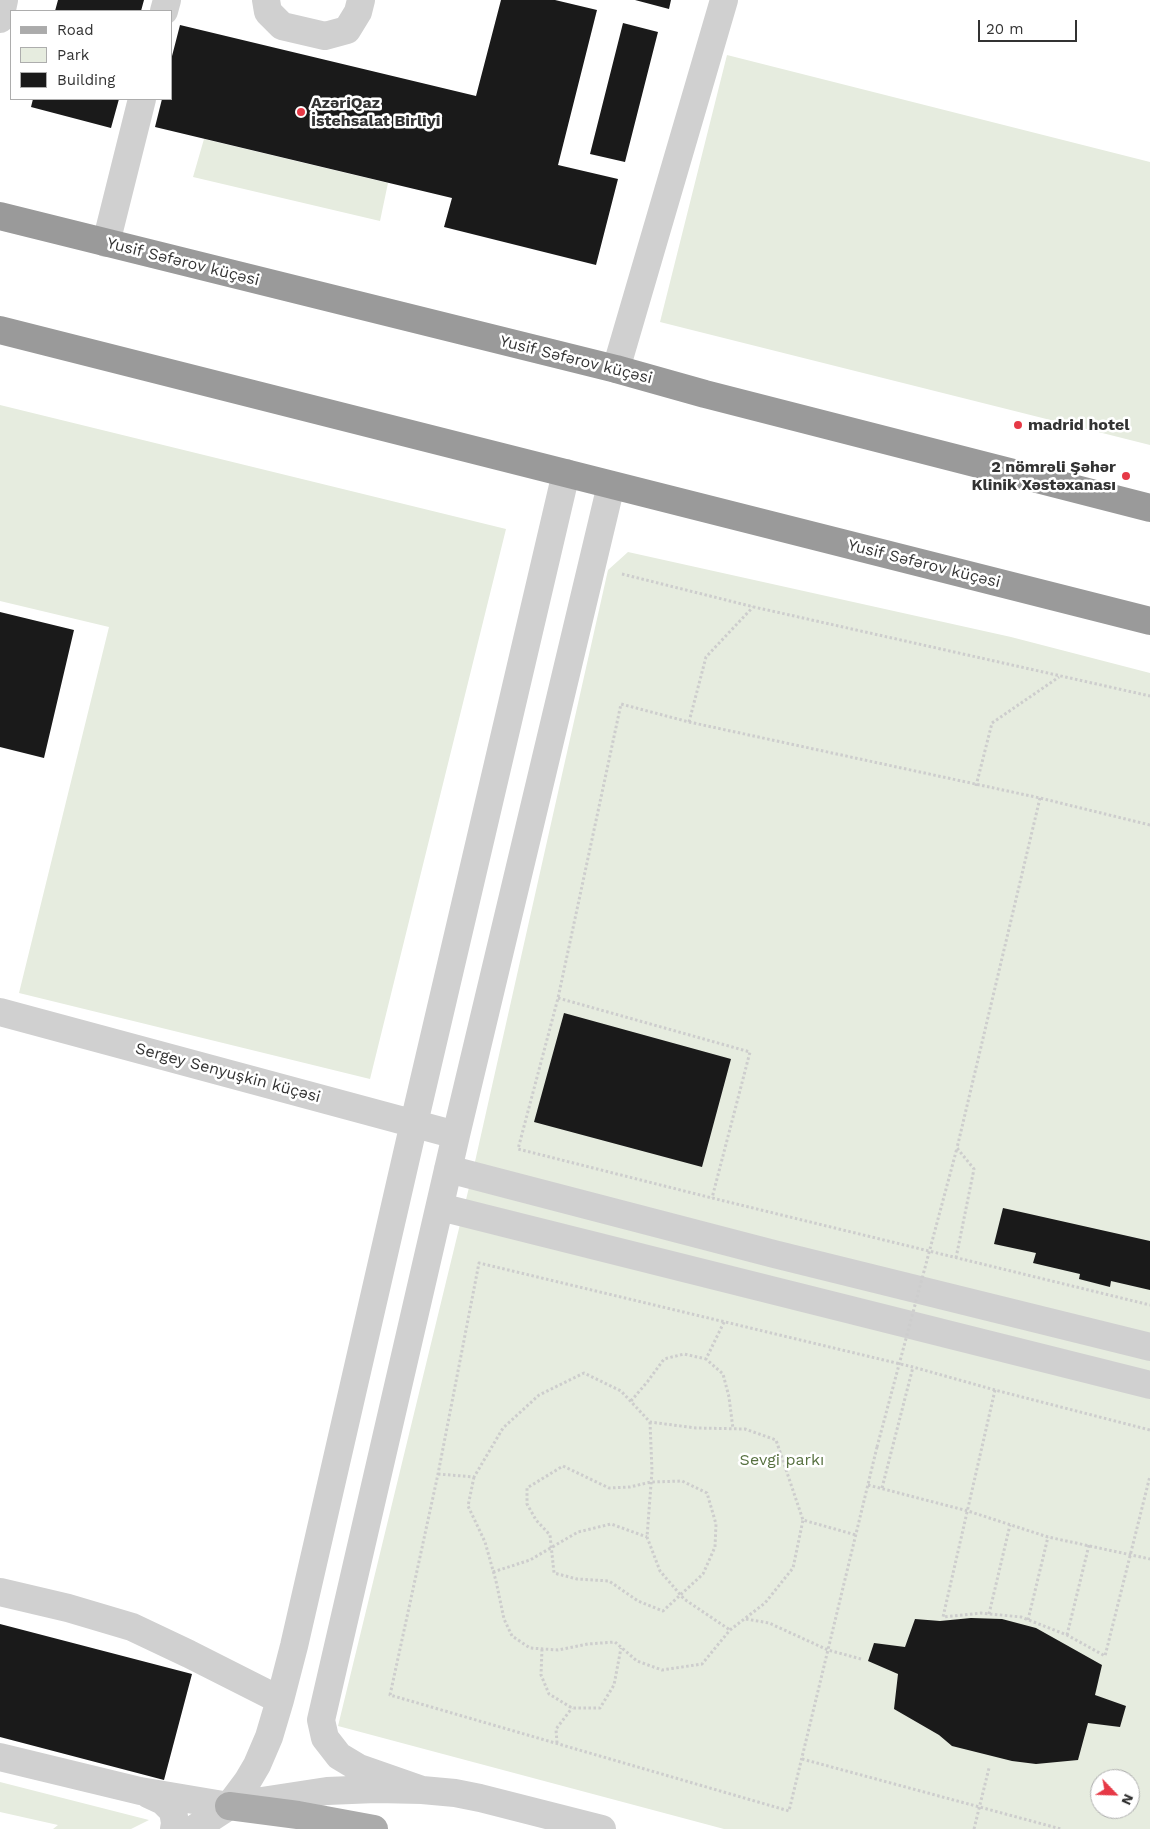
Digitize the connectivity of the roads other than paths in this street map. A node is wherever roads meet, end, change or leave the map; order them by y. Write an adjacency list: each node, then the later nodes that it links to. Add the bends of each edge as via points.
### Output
1 (4, 0): 5 (street)
2 (266, 0): 3 (street, via 268,12 282,26 325,36 347,30)
3 (361, 0)
4 (724, 0): 10 (street)
5 (0, 20)
6 (142, 100): 8 (street)
7 (0, 216): 8 (highway, Yusif Səfərov küçəsi)
8 (106, 243): 10 (highway, Yusif Səfərov küçəsi)
9 (0, 330): 11 (highway, Yusif Səfərov küçəsi)
10 (616, 369): 13 (highway, Yusif Səfərov küçəsi)
11 (566, 473): 12 (highway, Yusif Səfərov küçəsi); 16 (street)
12 (611, 485): 14 (highway, Yusif Səfərov küçəsi); 17 (street)
13 (1150, 508)
14 (1150, 621)
15 (0, 1012): 16 (street, Sergey Senyuşkin küçəsi)
16 (414, 1122): 17 (street, Sergey Senyuşkin küçəsi); 23 (street)
17 (456, 1135): 18 (street)
18 (448, 1169): 19 (street); 20 (street, via 765,1252)
19 (440, 1207): 21 (street); 25 (street, via 321,1720 325,1738 339,1756 360,1768)
20 (1150, 1347)
21 (1150, 1385)
22 (0, 1592): 23 (street, via 132,1627)
23 (280, 1700): 27 (street, via 257,1765)
24 (0, 1757): 26 (street)
25 (422, 1790): 27 (street, via 326,1791); 31 (street, via 480,1798)
26 (140, 1791): 27 (street); 28 (street, via 163,1801 173,1811)
27 (229, 1806): 29 (street); 30 (main road)
28 (174, 1829)
29 (194, 1829)
30 (374, 1829)
31 (602, 1829)

